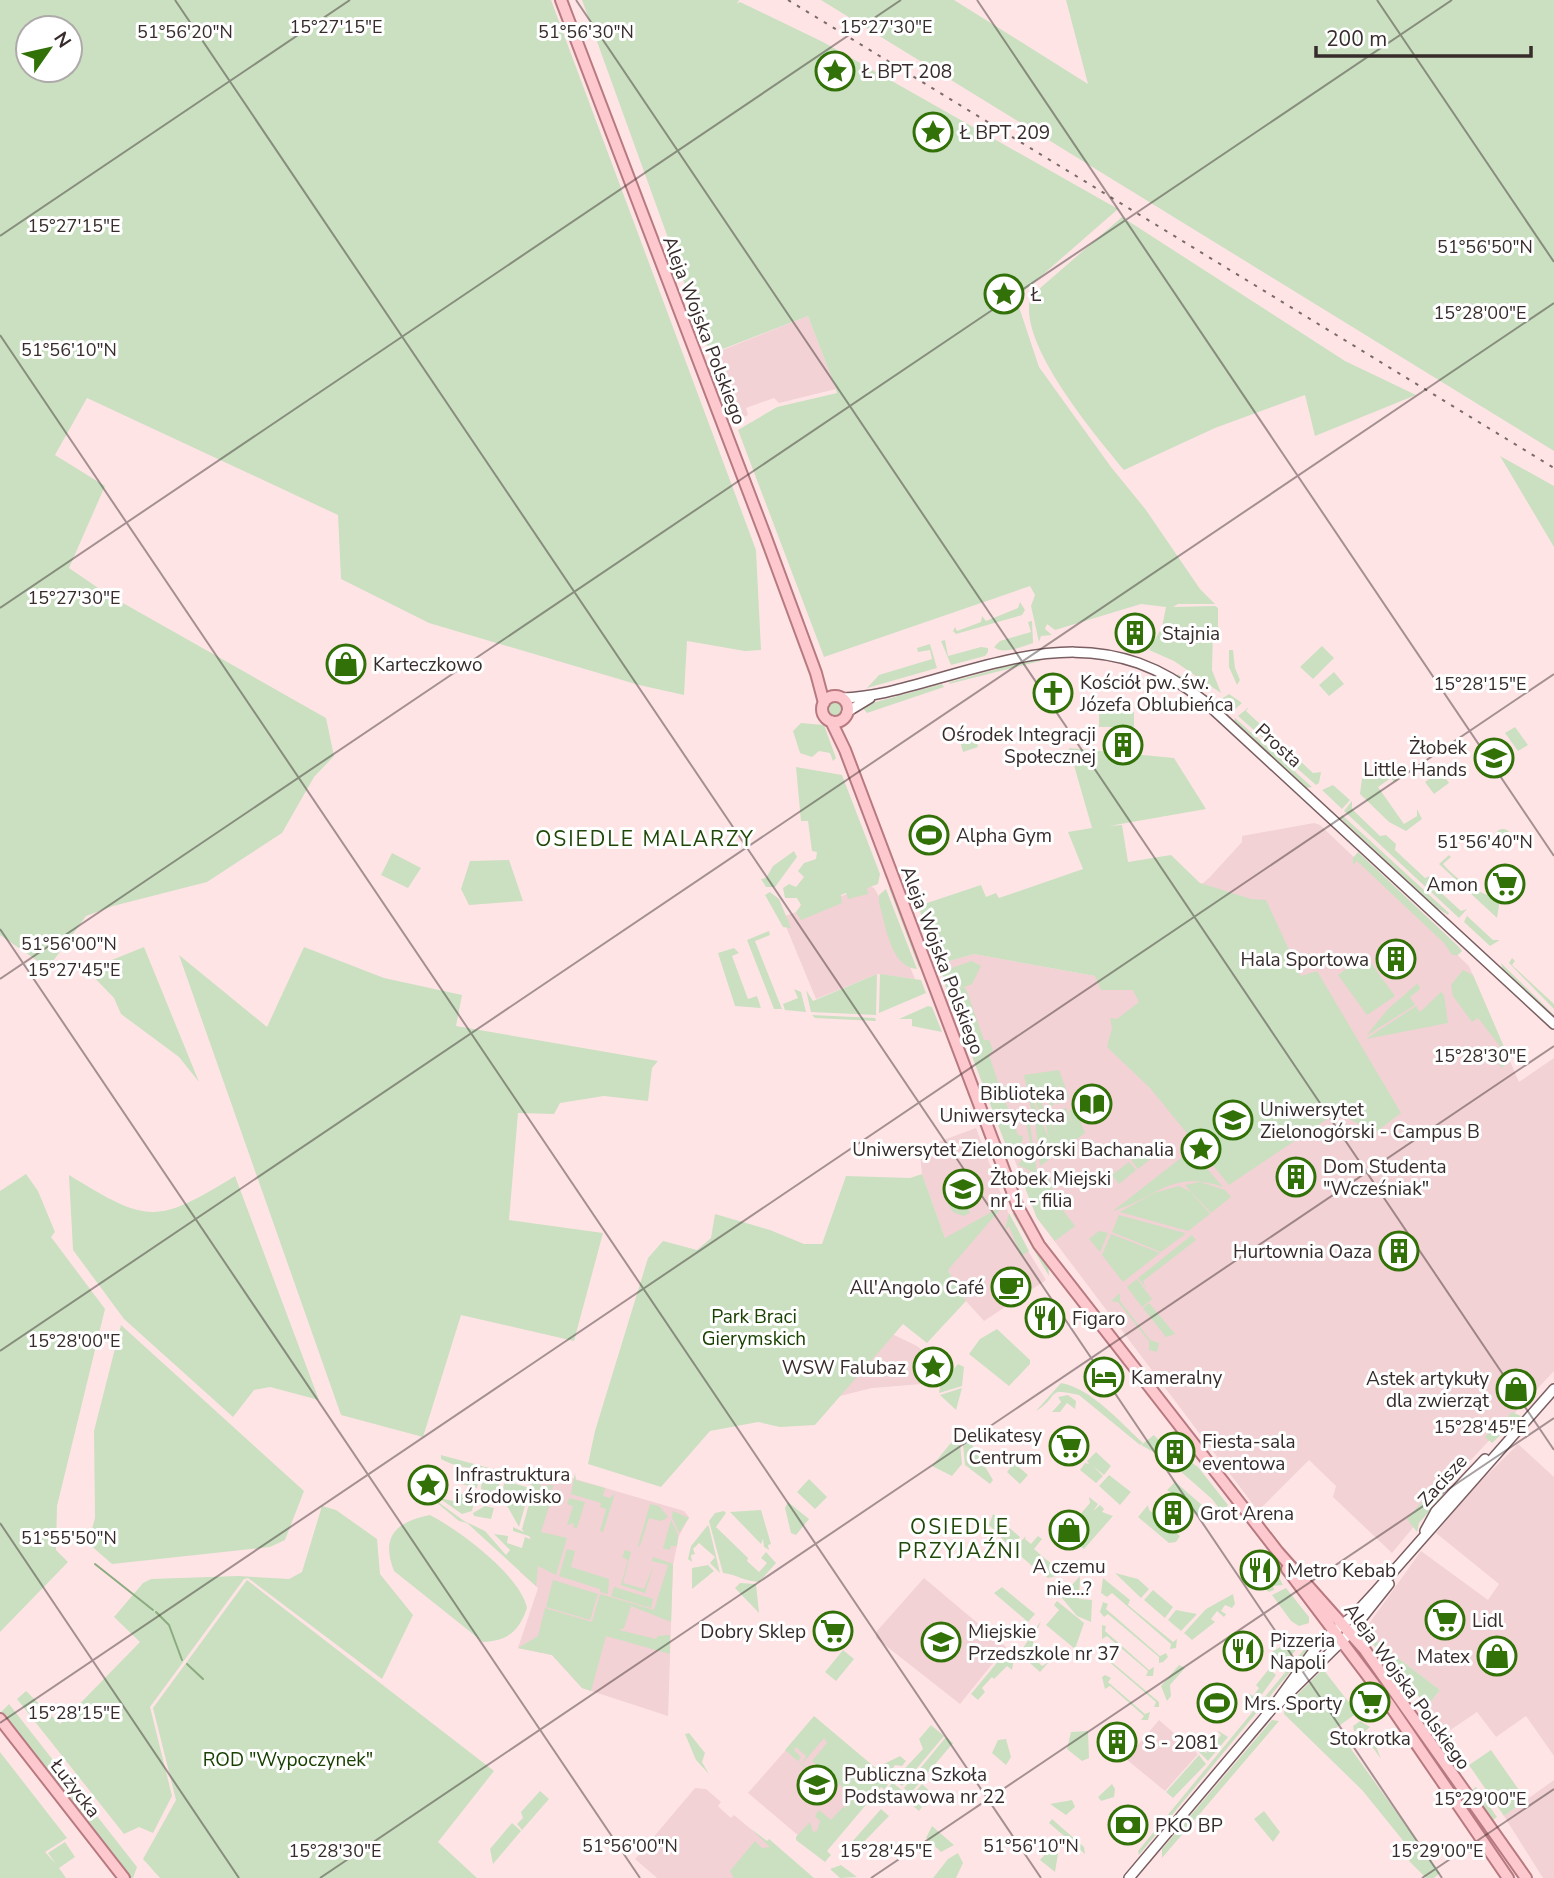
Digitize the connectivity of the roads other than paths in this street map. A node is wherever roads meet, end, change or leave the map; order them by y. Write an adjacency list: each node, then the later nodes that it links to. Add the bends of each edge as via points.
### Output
1 (561, 0): 2 (main road, Aleja Wojska Polskiego)
2 (816, 673): 4 (main road, Aleja Wojska Polskiego); 5 (main road, Aleja Wojska Polskiego)
3 (874, 696): 4 (street, Prosta); 6 (street, Prosta); 9 (street, Prosta, via 1042,652 1097,653 1158,671 1204,701)
4 (838, 697): 5 (main road); 6 (main road, Aleja Wojska Polskiego)
5 (824, 703): 7 (main road, Aleja Wojska Polskiego, via 824,715)
6 (846, 715): 7 (main road); 8 (main road, Aleja Wojska Polskiego)
7 (831, 721): 8 (main road, Aleja Wojska Polskiego)
8 (845, 750): 11 (main road, Aleja Wojska Polskiego, via 1022,1218 1060,1275 1279,1554 1294,1581)
9 (1554, 1024)
10 (1554, 1389): 11 (street, Zacisze, via 1402,1561 1382,1595)
11 (1342, 1629): 12 (main road, Aleja Wojska Polskiego); 13 (street, Zacisze, via 1318,1645); 18 (main road, Aleja Wojska Polskiego)
12 (1342, 1641): 13 (street); 17 (main road, Aleja Wojska Polskiego)
13 (1270, 1711): 16 (street)
14 (0, 1719): 15 (main road, Łużycka)
15 (124, 1878)
16 (1129, 1878)
17 (1508, 1878)
18 (1526, 1878)

